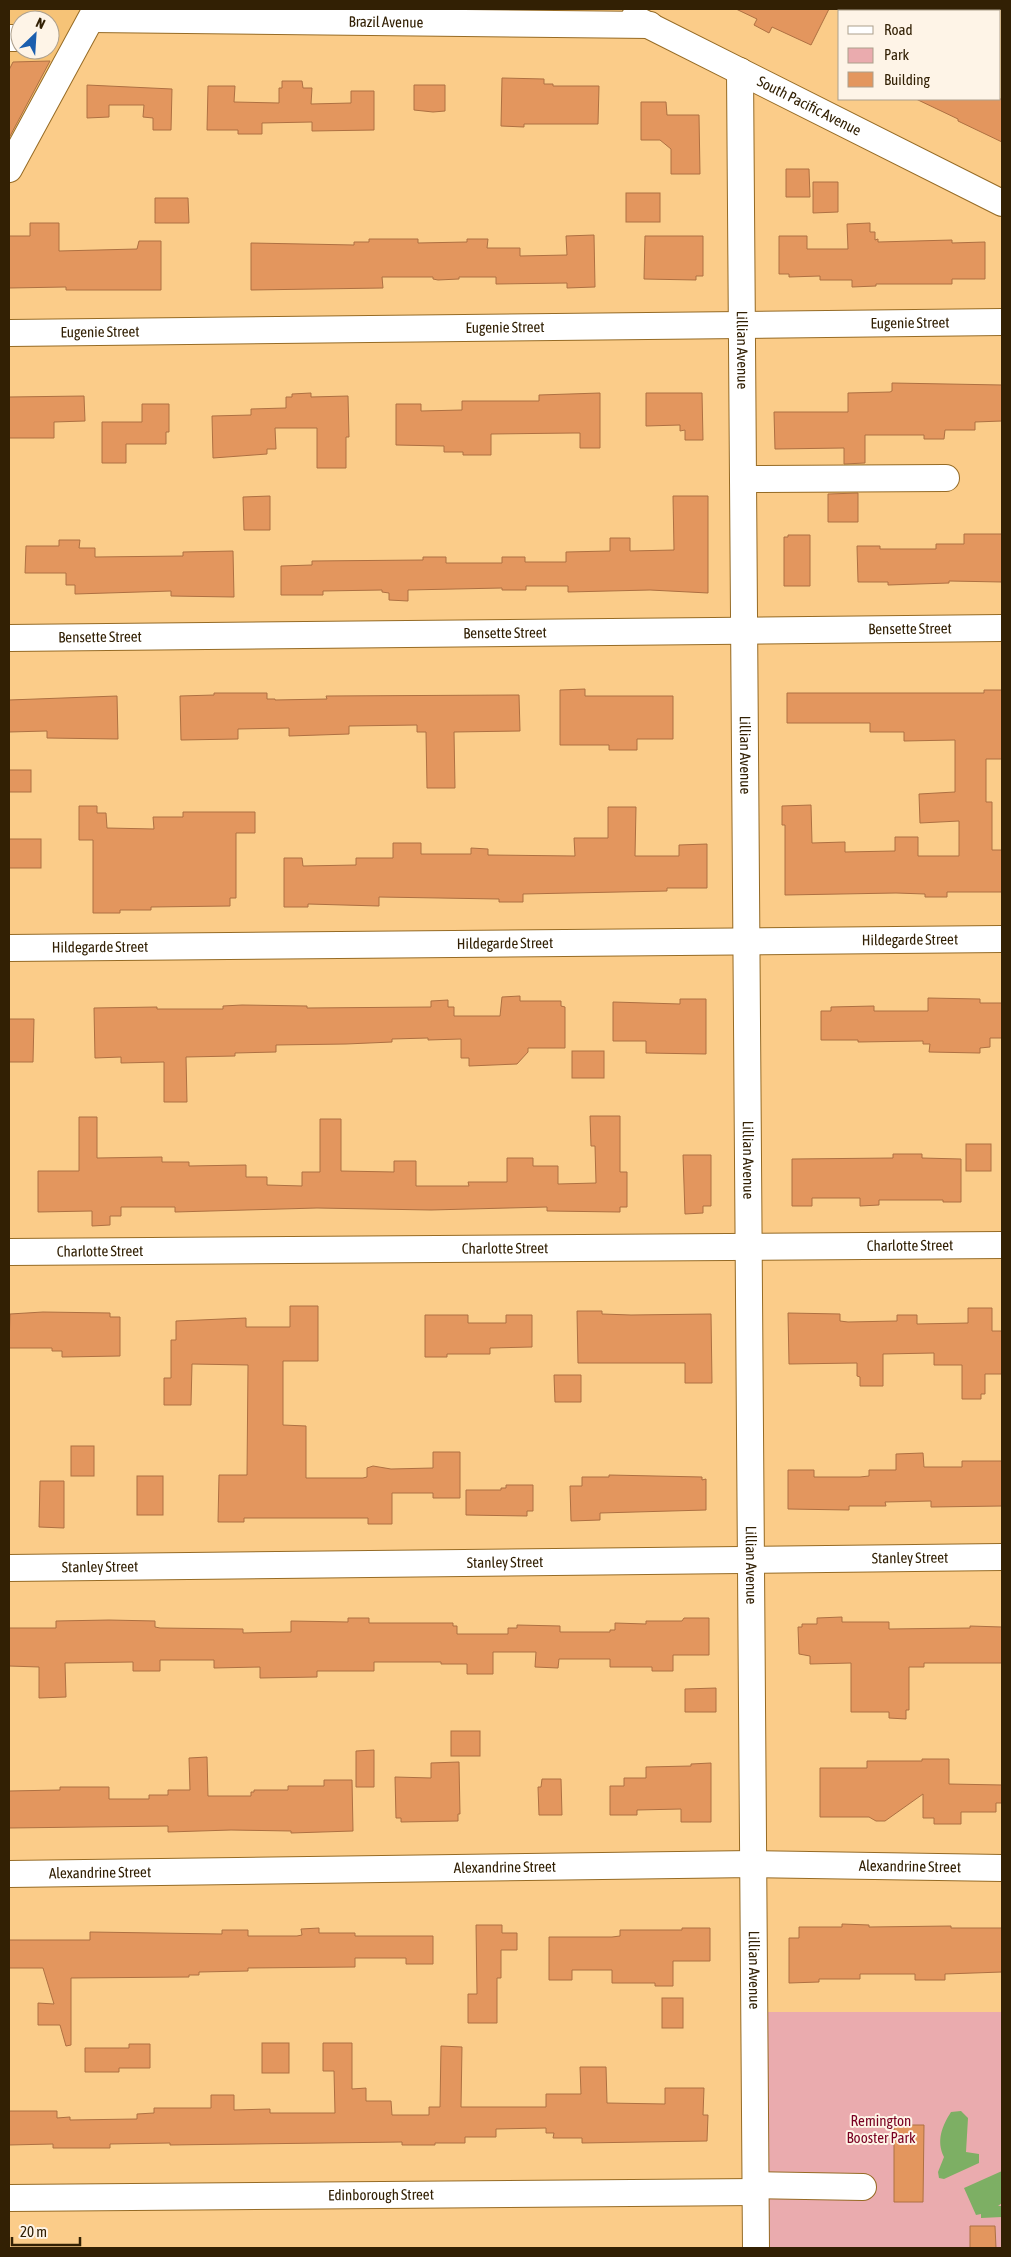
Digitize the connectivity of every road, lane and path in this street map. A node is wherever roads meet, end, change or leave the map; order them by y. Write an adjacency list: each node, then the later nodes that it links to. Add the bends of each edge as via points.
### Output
1 (616, 9): 3 (street, South Pacific Avenue)
2 (94, 14): 3 (street, Brazil Avenue); 5 (street)
3 (650, 25): 4 (street, South Pacific Avenue)
4 (740, 71): 6 (street, South Pacific Avenue); 8 (street, Lillian Avenue)
5 (9, 169)
6 (1002, 203)
7 (1002, 322): 8 (street, Eugenie Street)
8 (742, 324): 9 (street, Eugenie Street); 11 (street, Lillian Avenue)
9 (9, 333)
10 (946, 478): 11 (street)
11 (743, 479): 13 (street, Lillian Avenue)
12 (1002, 628): 13 (street, Bensette Street)
13 (744, 631): 14 (street, Bensette Street); 16 (street, Lillian Avenue)
14 (9, 638)
15 (1002, 939): 16 (street, Hildegarde Street)
16 (746, 942): 17 (street, Hildegarde Street); 19 (street, Lillian Avenue)
17 (9, 948)
18 (1002, 1245): 19 (street, Charlotte Street)
19 (748, 1247): 20 (street, Charlotte Street); 22 (street, Lillian Avenue)
20 (9, 1252)
21 (1002, 1557): 22 (street, Stanley Street)
22 (750, 1561): 23 (street, Stanley Street); 24 (street, Lillian Avenue)
23 (9, 1568)
24 (753, 1864): 25 (street, Alexandrine Street); 26 (street, Alexandrine Street); 28 (street, Lillian Avenue)
25 (1002, 1868)
26 (9, 1874)
27 (862, 2187): 28 (street, Edinborough Street)
28 (755, 2188): 29 (street, Edinborough Street); 30 (street, Lillian Avenue)
29 (9, 2198)
30 (756, 2248)

